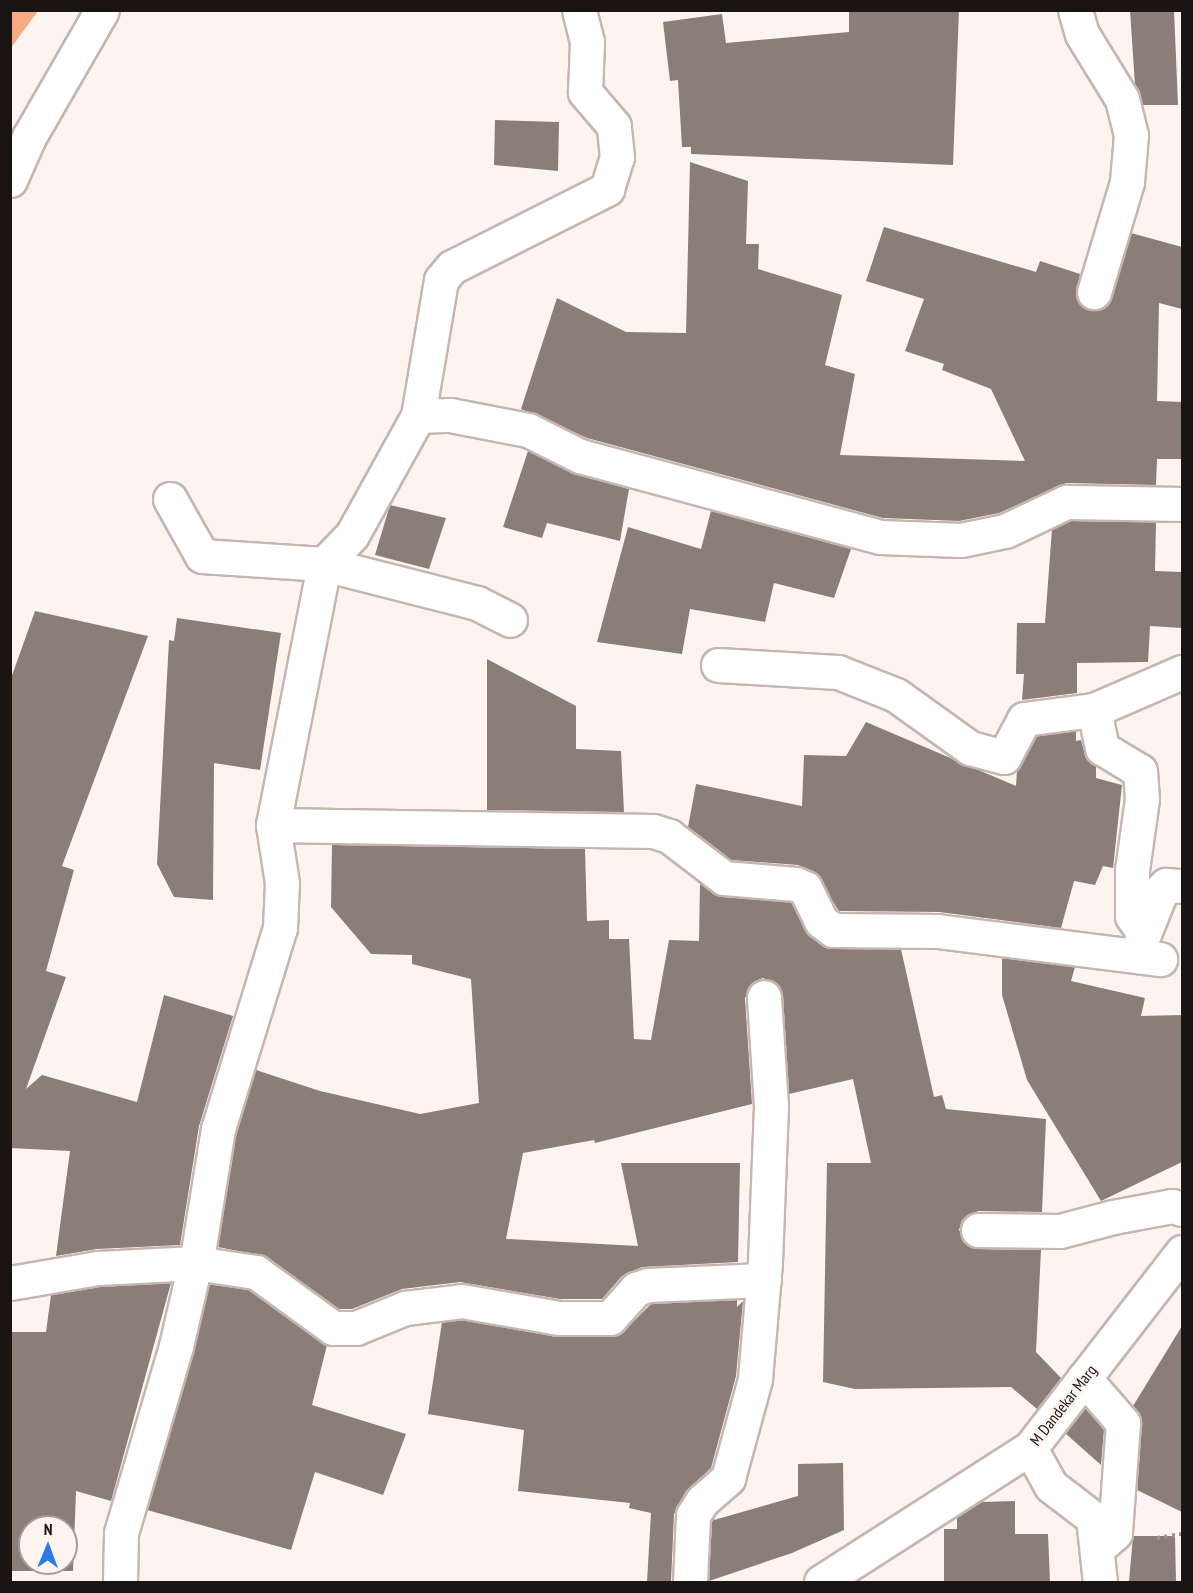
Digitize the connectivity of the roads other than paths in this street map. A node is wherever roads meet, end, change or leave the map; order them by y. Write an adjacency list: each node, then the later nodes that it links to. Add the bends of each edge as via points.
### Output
1 (102, 10): 4 (street, via 29,137)
2 (579, 10): 6 (street, via 587,42 585,92 614,126 616,157 607,189 446,273 439,288)
3 (1075, 10): 5 (street, via 1082,34 1122,99 1131,135 1127,182)
4 (10, 180)
5 (1094, 292)
6 (418, 416): 8 (street, via 450,415 528,430 588,458 880,537 961,540 1005,531 1066,502); 9 (street, via 352,536)
7 (170, 499): 9 (street, via 202,556)
8 (1182, 504)
9 (324, 564): 10 (street, via 477,603); 14 (street)
10 (510, 620)
11 (718, 665): 13 (street, via 838,672 896,695 970,748 1004,757 1024,720)
12 (1182, 672): 13 (street)
13 (1094, 710): 16 (street, via 1101,748 1140,771 1142,799 1132,870 1132,916)
14 (273, 825): 16 (street, via 653,831 669,836 724,878 805,888 821,921 832,930 937,931); 21 (street, via 282,883 280,928 218,1129)
15 (1182, 886): 16 (street, via 1162,888)
16 (1147, 949)
17 (764, 997): 22 (street, via 771,1106)
18 (1182, 1209): 19 (street, via 1172,1206 1060,1231)
19 (978, 1230)
20 (1182, 1252): 24 (street, M Dandekar Marg)
21 (195, 1263): 22 (street, via 256,1272 333,1328 356,1328 405,1308 462,1300 558,1318 610,1318 636,1289 648,1285); 23 (street, via 98,1268); 27 (street, via 176,1346 121,1533)
22 (764, 1280): 28 (street, via 755,1379 728,1478 702,1501 693,1515)
23 (10, 1283)
24 (1084, 1378): 25 (street, M Dandekar Marg); 26 (street, via 1118,1415 1124,1431 1115,1533)
25 (1030, 1448): 26 (street, via 1051,1486 1093,1518); 29 (street, M Dandekar Marg)
26 (1098, 1548): 30 (street)
27 (120, 1582)
28 (690, 1582)
29 (821, 1582)
30 (1100, 1582)

